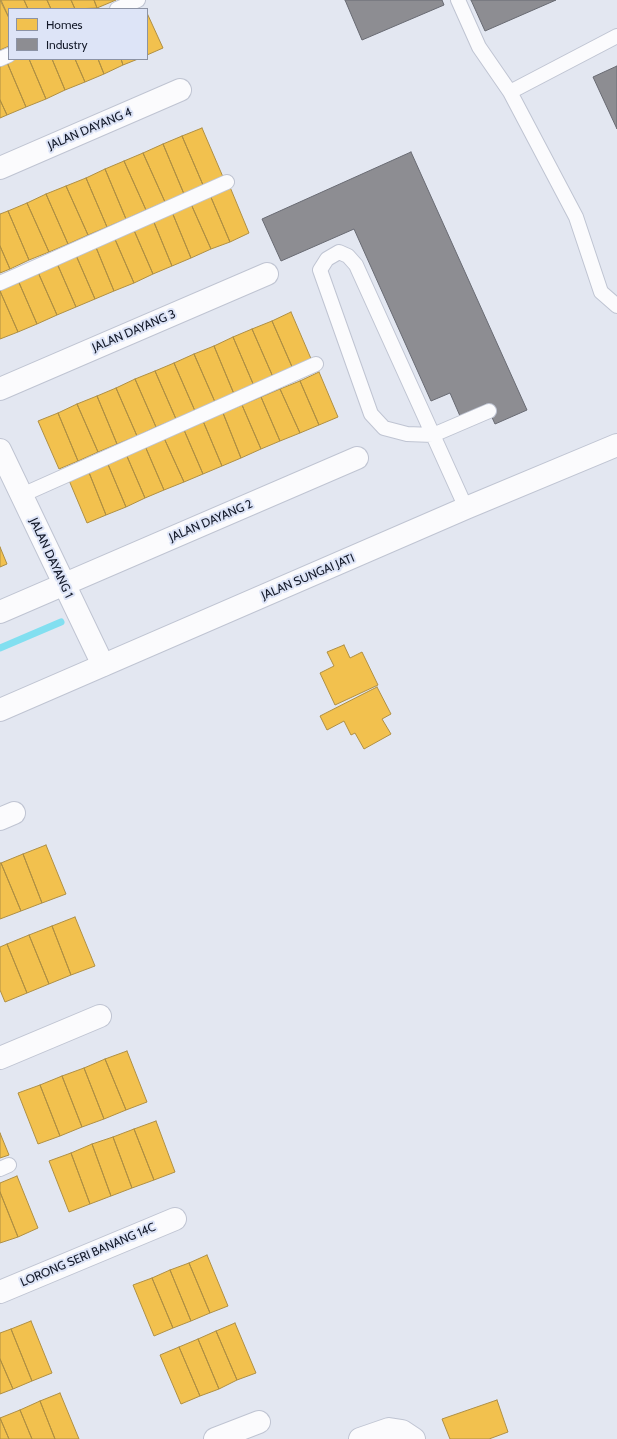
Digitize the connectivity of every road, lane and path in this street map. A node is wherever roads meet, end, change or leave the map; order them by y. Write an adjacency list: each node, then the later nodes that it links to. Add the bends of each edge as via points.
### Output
1 (138, 0): 3 (lane)
2 (458, 0): 6 (lane, via 479,46)
3 (119, 8)
4 (617, 36): 6 (lane)
5 (180, 90): 7 (street, JALAN DAYANG 4)
6 (510, 92): 11 (lane, via 576,217 601,292)
7 (0, 168)
8 (227, 182): 10 (lane)
9 (267, 274): 13 (street, JALAN DAYANG 3)
10 (0, 283)
11 (617, 306)
12 (316, 364): 19 (lane)
13 (0, 389)
14 (489, 411): 15 (lane)
15 (433, 435): 15 (lane, via 407,434 384,428 371,414 320,270 328,259 339,252 348,256 356,265); 20 (lane)
16 (617, 445): 20 (street, JALAN SUNGAI JATI)
17 (0, 450): 19 (street, JALAN DAYANG 1)
18 (357, 458): 21 (street, JALAN DAYANG 2)
19 (22, 495): 21 (street, JALAN DAYANG 1)
20 (466, 508): 23 (street, JALAN SUNGAI JATI)
21 (64, 585): 22 (street, JALAN DAYANG 2); 23 (street, JALAN DAYANG 1)
22 (0, 612)
23 (103, 665): 24 (street, JALAN SUNGAI JATI)
24 (0, 710)
25 (100, 1016): 26 (street)
26 (0, 1058)
27 (176, 1219): 28 (street, LORONG SERI BANANG 14C)
28 (0, 1292)
29 (259, 1422): 30 (street)
30 (215, 1439)
31 (360, 1439): 32 (street, via 389,1429 402,1431)
32 (414, 1439)

